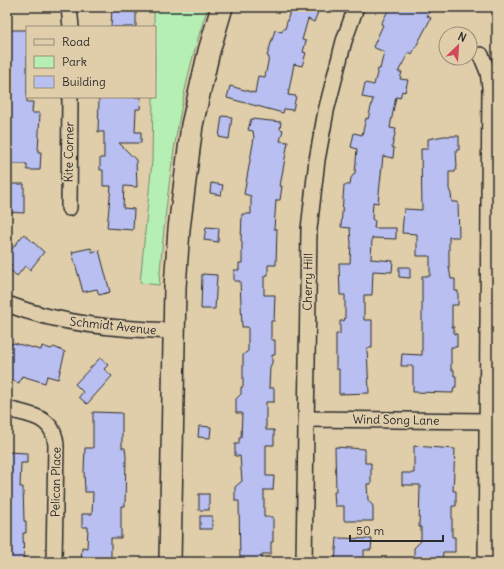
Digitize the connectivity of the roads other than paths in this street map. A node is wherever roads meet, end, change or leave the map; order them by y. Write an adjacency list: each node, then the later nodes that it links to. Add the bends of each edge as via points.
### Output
1 (69, 7): 4 (street)
2 (222, 7): 9 (main road, via 192,125 176,268)
3 (356, 7): 12 (street, Cherry Hill, via 334,76 317,160 308,270)
4 (71, 26)
5 (480, 55): 10 (street, via 488,72 490,86)
6 (70, 98): 7 (street, Kite Corner)
7 (69, 208)
8 (7, 304): 9 (street, Schmidt Avenue, via 81,325)
9 (175, 331): 15 (main road)
10 (492, 348): 13 (street)
11 (7, 408): 14 (street, Pelican Place, via 41,419 54,432)
12 (306, 419): 13 (street, Wind Song Lane); 16 (street, Cherry Hill)
13 (487, 421): 17 (street)
14 (54, 562)
15 (170, 562)
16 (304, 562)
17 (486, 562)

